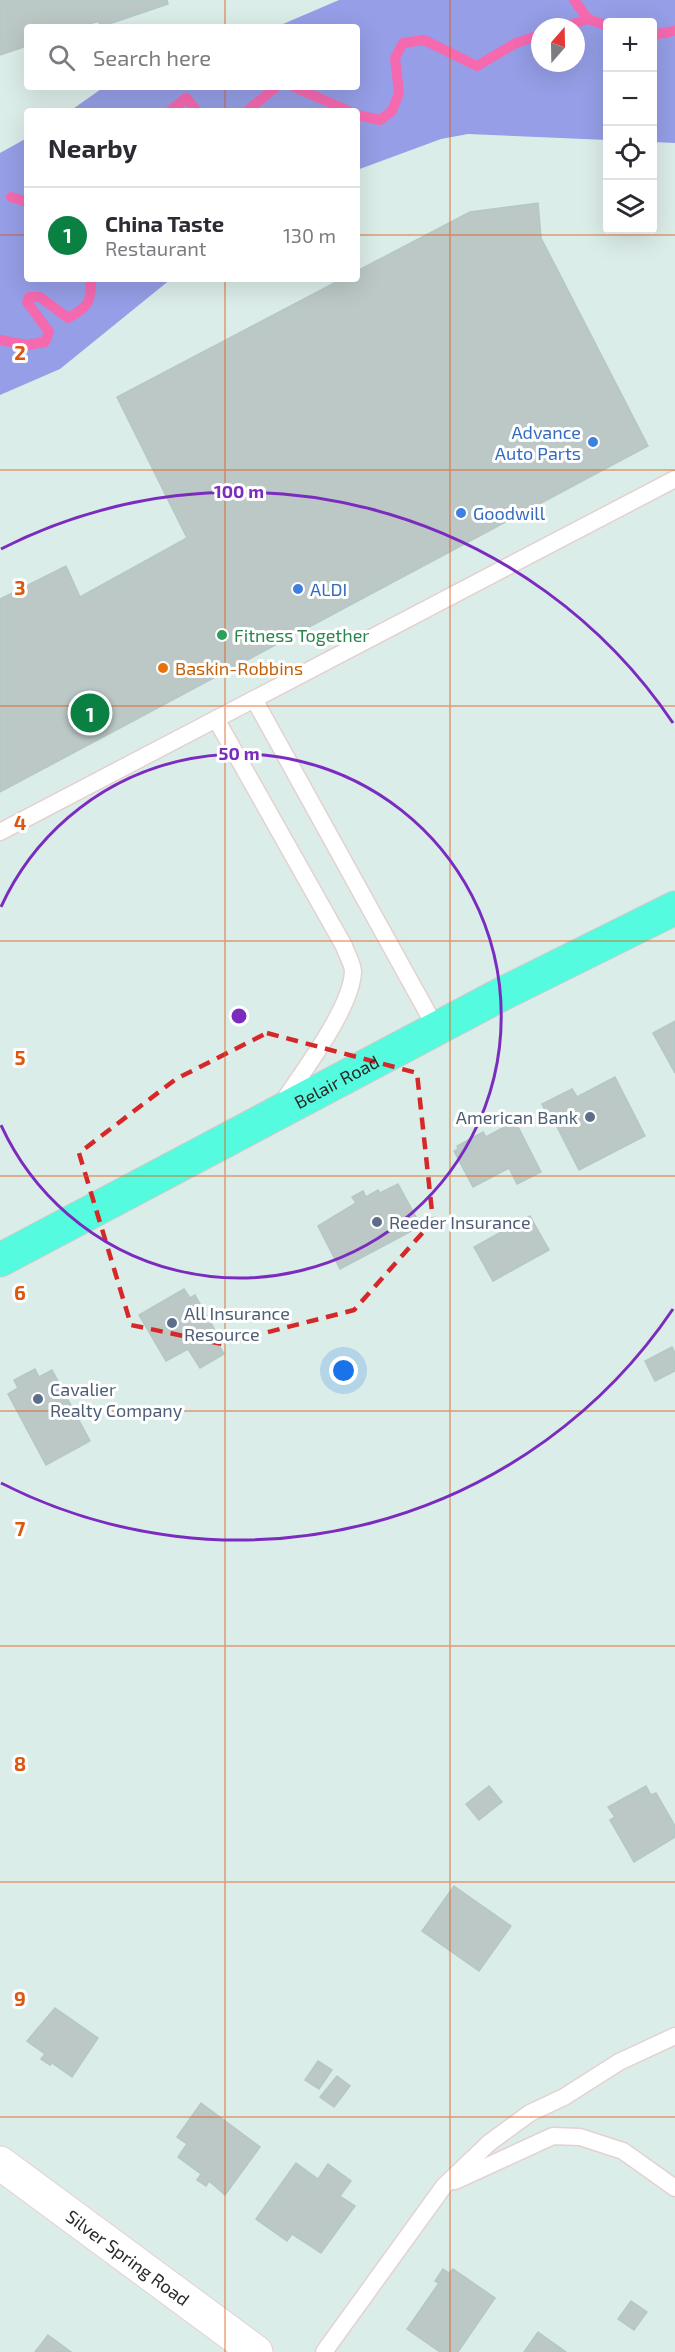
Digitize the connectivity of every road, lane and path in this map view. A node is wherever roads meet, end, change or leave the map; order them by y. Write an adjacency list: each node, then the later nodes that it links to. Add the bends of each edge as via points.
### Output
1 (675, 479): 2 (lane)
2 (254, 699): 3 (lane); 6 (lane)
3 (216, 719): 4 (lane); 7 (lane, via 344,946 353,971 345,1001)
4 (0, 832)
5 (675, 908): 6 (highway, Belair Road)
6 (436, 1028): 7 (highway, Belair Road)
7 (276, 1113): 8 (highway, Belair Road)
8 (0, 1260)
9 (675, 2036): 11 (lane, via 530,2113 489,2143)
10 (0, 2163): 13 (main road, Silver Spring Road)
11 (444, 2186): 12 (lane, via 553,2136 580,2137 623,2151); 14 (lane)
12 (675, 2188)
13 (256, 2352)
14 (324, 2352)

